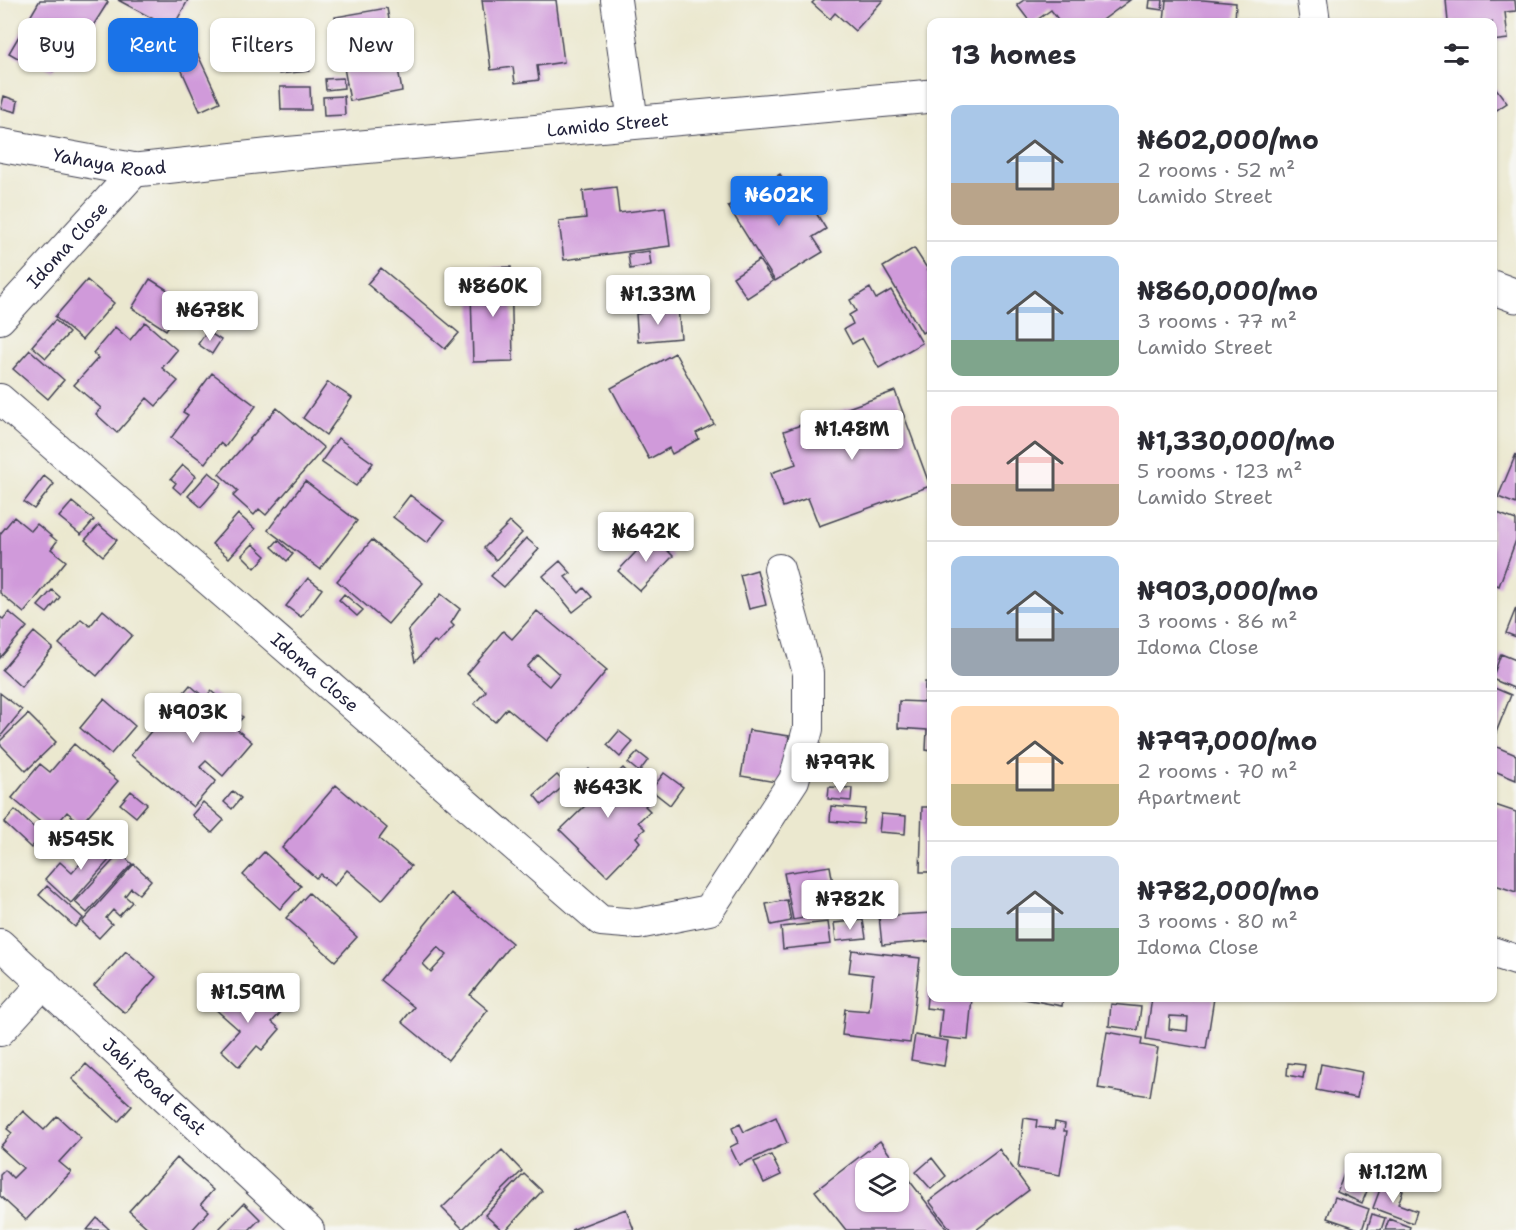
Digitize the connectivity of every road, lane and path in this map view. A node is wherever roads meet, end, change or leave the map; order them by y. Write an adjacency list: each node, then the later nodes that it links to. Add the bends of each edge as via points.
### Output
1 (616, 0): 5 (street)
2 (1312, 0): 3 (street)
3 (1314, 18)
4 (927, 96): 5 (street, Lamido Street)
5 (633, 122): 7 (street, Lamido Street)
6 (0, 145): 8 (street, Yahaya Road)
7 (219, 161): 8 (street, Yahaya Road)
8 (136, 170): 11 (street, Idoma Close)
9 (1497, 289): 10 (street)
10 (1516, 296)
11 (0, 319)
12 (0, 399): 13 (street, Idoma Close, via 601,921 638,924 709,910 794,780 808,729 808,673)
13 (779, 569)
14 (0, 944): 17 (street, Jabi Road East)
15 (1497, 954): 16 (street)
16 (1516, 960)
17 (44, 983): 18 (street); 19 (street, Jabi Road East)
18 (0, 1030)
19 (309, 1230)

